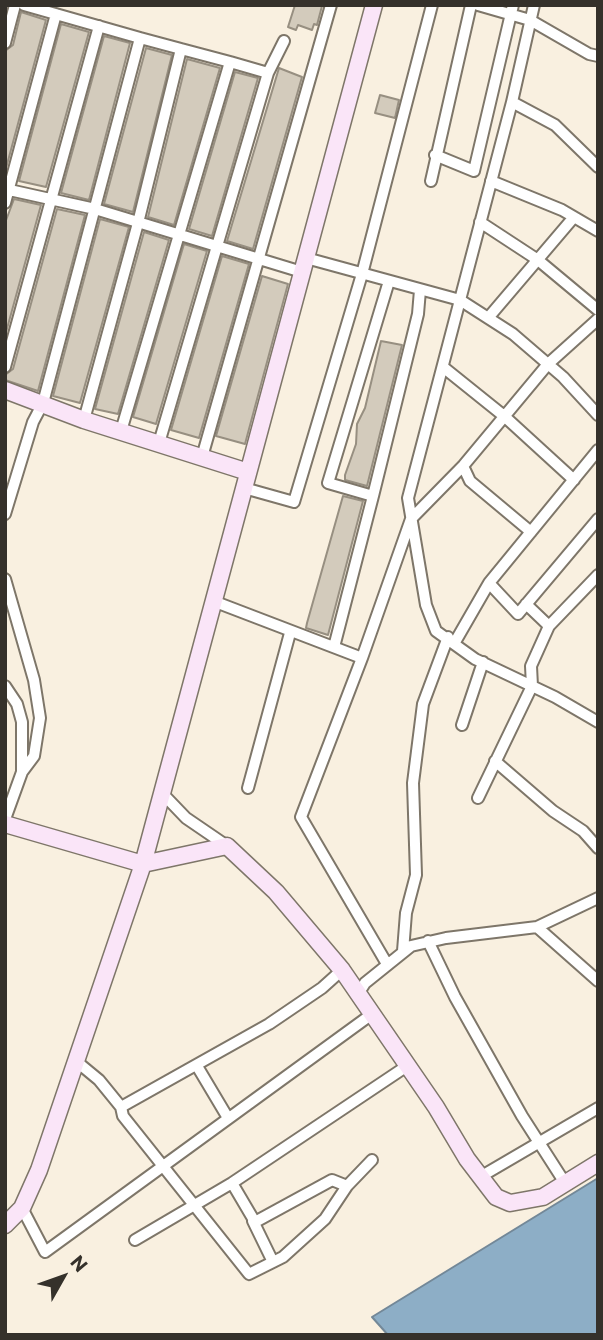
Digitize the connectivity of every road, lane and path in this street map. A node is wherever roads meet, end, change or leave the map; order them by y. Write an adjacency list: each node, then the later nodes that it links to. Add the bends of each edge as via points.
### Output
1 (15, 5): 15 (street)
2 (24, 5): 10 (street)
3 (331, 5): 35 (street)
4 (374, 5): 37 (street)
5 (432, 5): 38 (street)
6 (471, 5): 21 (street)
7 (478, 5): 9 (street)
8 (534, 5): 11 (street)
9 (512, 10): 11 (street); 21 (street, via 474,171)
10 (56, 14): 12 (street); 25 (street)
11 (530, 20): 17 (street); 20 (street)
12 (99, 26): 13 (street); 26 (street)
13 (140, 38): 16 (street); 28 (street)
14 (284, 41): 19 (street)
15 (5, 43)
16 (181, 49): 18 (street); 31 (street)
17 (598, 56)
18 (230, 62): 19 (street); 33 (street)
19 (268, 73): 34 (street)
20 (512, 102): 22 (street, via 555,125); 24 (street)
21 (435, 155): 23 (street)
22 (598, 167)
23 (431, 181)
24 (491, 181): 29 (street); 30 (street)
25 (7, 190): 26 (street); 27 (street)
26 (51, 201): 28 (street); 46 (street)
27 (5, 203)
28 (95, 209): 31 (street); 49 (street)
29 (574, 217): 32 (street); 36 (street)
30 (480, 222): 36 (street); 41 (street)
31 (138, 223): 33 (street); 52 (street)
32 (598, 231)
33 (176, 234): 34 (street); 53 (street)
34 (216, 246): 35 (street); 54 (street)
35 (258, 259): 37 (street); 56 (street)
36 (538, 260): 42 (street); 43 (street)
37 (304, 265): 38 (street); 58 (street)
38 (362, 274): 39 (street); 58 (street, via 294,502)
39 (389, 281): 40 (street); 60 (street, via 328,484)
40 (420, 290): 41 (street); 60 (street)
41 (460, 300): 43 (street); 47 (street)
42 (598, 310)
43 (488, 318): 45 (street)
44 (598, 318): 45 (street)
45 (548, 364): 50 (street); 51 (street)
46 (5, 367)
47 (443, 367): 51 (street); 62 (street, via 408,498)
48 (5, 390): 49 (street)
49 (43, 403): 52 (street); 61 (street)
50 (598, 415)
51 (504, 416): 57 (street); 59 (street)
52 (84, 420): 53 (street)
53 (121, 431): 54 (street)
54 (159, 443): 56 (street)
55 (598, 450): 59 (street)
56 (202, 457): 58 (street)
57 (463, 466): 62 (street); 64 (street, via 470,481)
58 (246, 480): 68 (street)
59 (573, 480): 64 (street)
60 (373, 496): 73 (street)
61 (5, 514)
62 (411, 519): 72 (street, via 426,605 436,631); 74 (street)
63 (598, 519): 69 (street)
64 (531, 532): 67 (street)
65 (598, 575): 70 (street)
66 (5, 579): 81 (street, via 40,718 34,756)
67 (489, 583): 69 (street, via 518,614); 72 (street)
68 (213, 601): 71 (street); 83 (street)
69 (526, 604): 70 (street)
70 (549, 626): 76 (street, via 531,666)
71 (290, 633): 73 (street); 82 (street)
72 (452, 639): 75 (street); 93 (street, via 423,704 415,761 416,875)
73 (334, 647): 74 (street)
74 (362, 658): 94 (street, via 302,817)
75 (483, 662): 76 (street); 79 (street)
76 (532, 685): 78 (street); 80 (street)
77 (5, 687): 81 (street, via 22,722)
78 (598, 722)
79 (462, 725)
80 (495, 761): 84 (street); 87 (street)
81 (22, 772): 85 (street)
82 (248, 788)
83 (162, 793): 88 (street, via 186,818); 89 (street)
84 (478, 798)
85 (5, 819)
86 (5, 824): 89 (street)
87 (597, 845)
88 (227, 846): 89 (street); 95 (street, via 276,892)
89 (143, 864): 99 (street)
90 (598, 898): 91 (street)
91 (537, 927): 92 (street); 96 (street)
92 (428, 941): 93 (street); 105 (street)
93 (403, 951): 94 (street)
94 (387, 964): 97 (street)
95 (342, 970): 97 (street); 100 (street, via 269,1024)
96 (598, 981)
97 (358, 994): 98 (street)
98 (372, 1014): 101 (street); 104 (street)
99 (76, 1061): 102 (street); 114 (street)
100 (197, 1066): 102 (street); 104 (street)
101 (407, 1066): 109 (street); 110 (street)
102 (121, 1107): 108 (street)
103 (598, 1108): 105 (street)
104 (228, 1118): 108 (street)
105 (538, 1141): 109 (street); 111 (street)
106 (372, 1160): 112 (street)
107 (598, 1163): 111 (street)
108 (162, 1164): 113 (street); 114 (street, via 45,1252)
109 (480, 1177): 111 (street, via 496,1197 510,1203 543,1197)
110 (232, 1183): 113 (street); 115 (street)
111 (565, 1183)
112 (347, 1186): 115 (street, via 332,1180); 118 (street, via 325,1219)
113 (196, 1205): 117 (street); 118 (street, via 249,1273)
114 (22, 1208): 116 (street)
115 (253, 1221): 118 (street)
116 (5, 1225)
117 (135, 1240)
118 (273, 1262)

